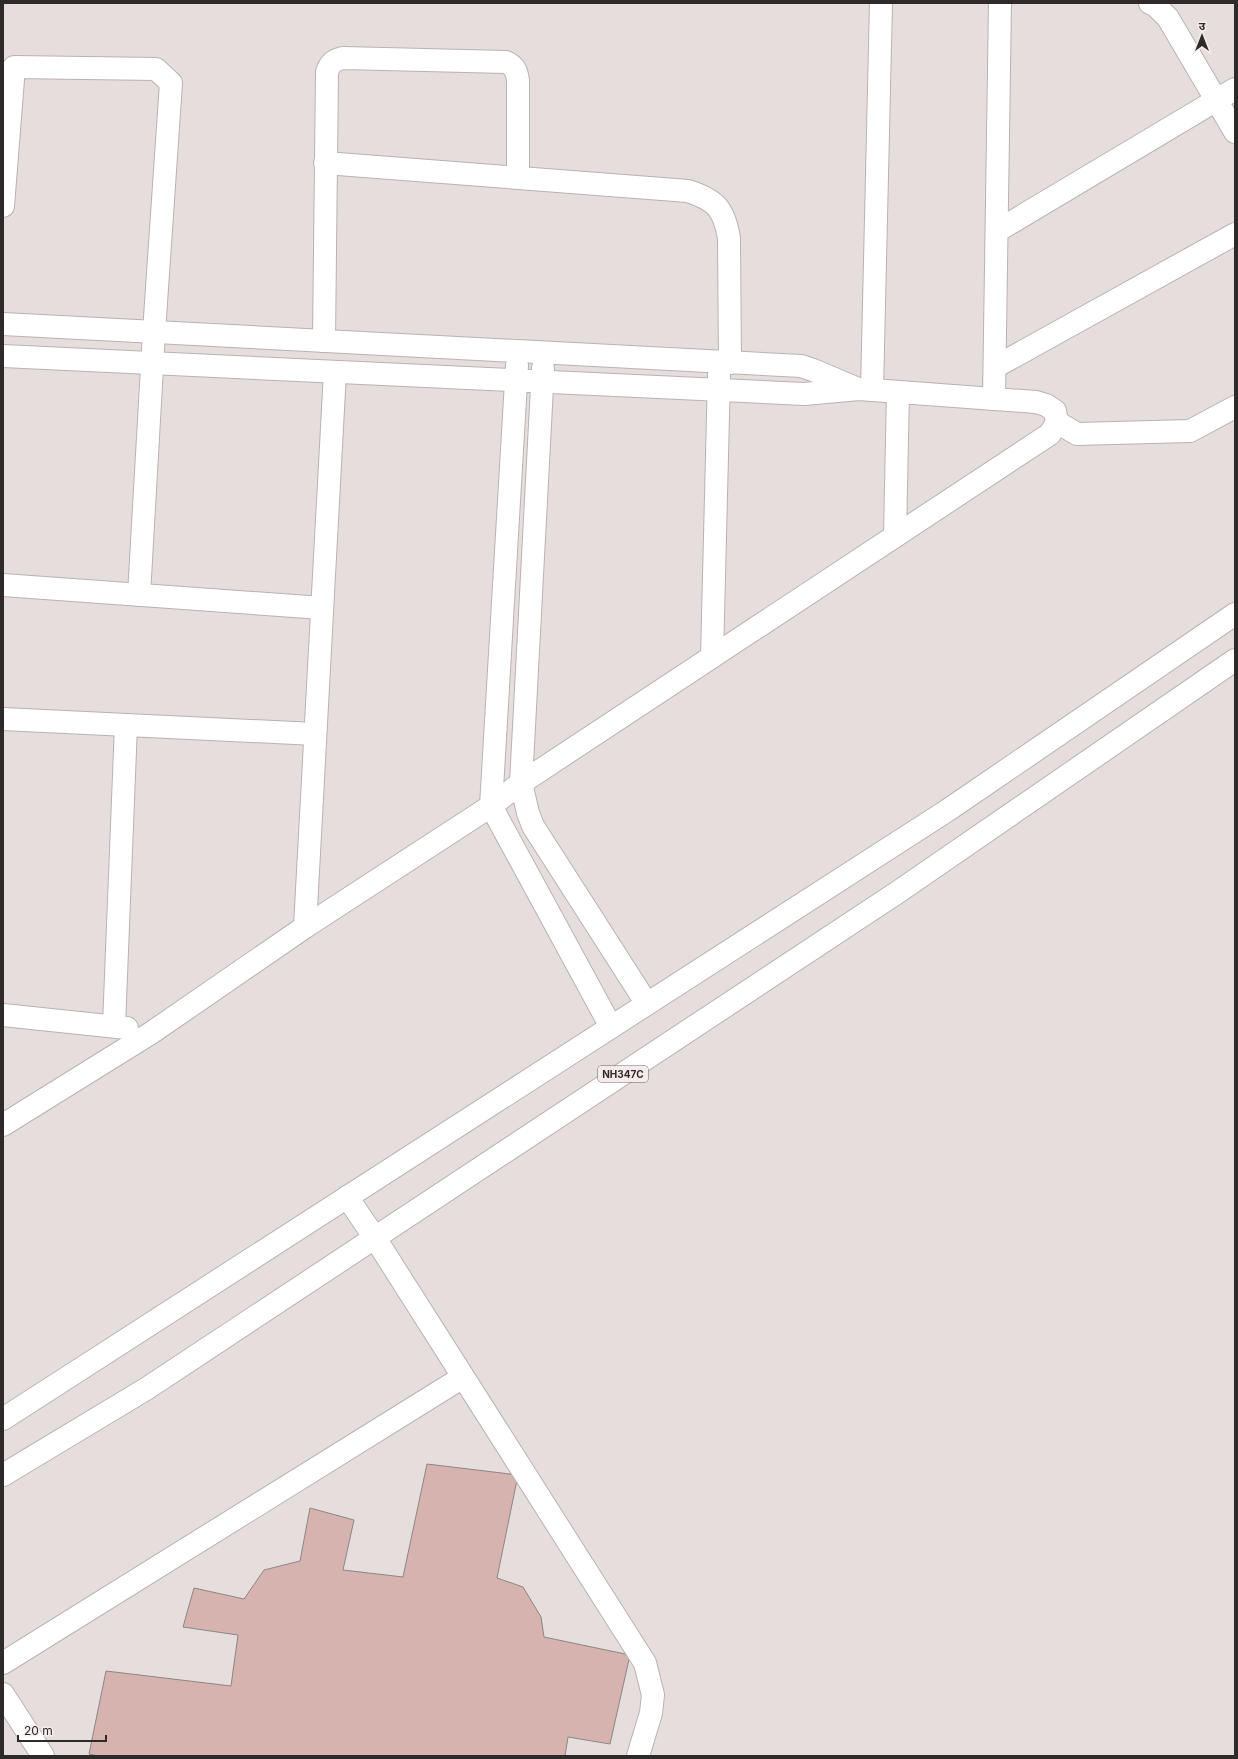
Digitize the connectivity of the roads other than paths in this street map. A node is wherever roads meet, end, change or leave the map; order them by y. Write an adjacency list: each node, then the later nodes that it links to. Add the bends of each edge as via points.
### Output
1 (881, 3): 25 (main road)
2 (1000, 3): 10 (main road)
3 (1150, 3): 5 (main road, via 1168,18)
4 (1235, 89): 5 (main road)
5 (1216, 100): 6 (main road); 10 (main road)
6 (1235, 132)
7 (325, 163): 8 (main road); 8 (main road, via 327,72 335,60 343,58 506,62 513,65 518,81); 14 (main road)
8 (518, 178): 19 (main road, via 688,191 706,196 720,209 729,238)
9 (3, 206): 13 (main road, via 14,67 156,69 171,83)
10 (997, 231): 20 (main road)
11 (1235, 234): 20 (main road)
12 (3, 324): 13 (main road)
13 (154, 332): 14 (main road); 18 (main road)
14 (324, 341): 15 (main road)
15 (518, 352): 16 (main road); 22 (main road)
16 (544, 353): 19 (main road); 23 (main road)
17 (3, 356): 18 (main road)
18 (152, 363): 21 (main road); 32 (main road)
19 (725, 363): 24 (main road); 25 (main road, via 801,366)
20 (995, 367): 27 (main road)
21 (334, 372): 22 (main road); 33 (main road)
22 (515, 380): 23 (main road); 41 (main road)
23 (543, 382): 24 (main road); 40 (main road)
24 (718, 390): 25 (main road, via 804,394); 35 (main road)
25 (865, 390): 26 (main road)
26 (898, 392): 27 (main road); 30 (main road)
27 (994, 399): 29 (main road, via 1046,405 1055,411)
28 (1235, 407): 29 (main road, via 1190,431 1077,434)
29 (1057, 422): 30 (main road, via 1050,434)
30 (895, 536): 35 (main road)
31 (3, 586): 32 (main road)
32 (139, 595): 33 (main road)
33 (322, 608): 39 (main road)
34 (1235, 614): 43 (main road, via 948,810)
35 (712, 657): 40 (main road)
36 (1235, 660): 50 (main road, NH347C, via 898,892)
37 (3, 719): 38 (main road)
38 (126, 725): 39 (main road); 45 (main road)
39 (315, 734): 42 (main road)
40 (521, 783): 41 (main road); 43 (main road, via 533,826)
41 (491, 806): 42 (main road); 46 (main road)
42 (305, 927): 47 (main road)
43 (647, 1004): 46 (main road)
44 (3, 1015): 45 (main road)
45 (114, 1026): 47 (main road)
46 (611, 1027): 49 (main road)
47 (150, 1032): 48 (main road)
48 (3, 1125)
49 (347, 1197): 50 (main road); 52 (main road)
50 (375, 1238): 51 (main road); 53 (main road, NH347C, via 146,1389)
51 (463, 1377): 54 (main road); 57 (main road, via 645,1663 653,1694 651,1713)
52 (3, 1419)
53 (3, 1475)
54 (3, 1663)
55 (3, 1694): 56 (main road)
56 (43, 1756)
57 (638, 1756)

